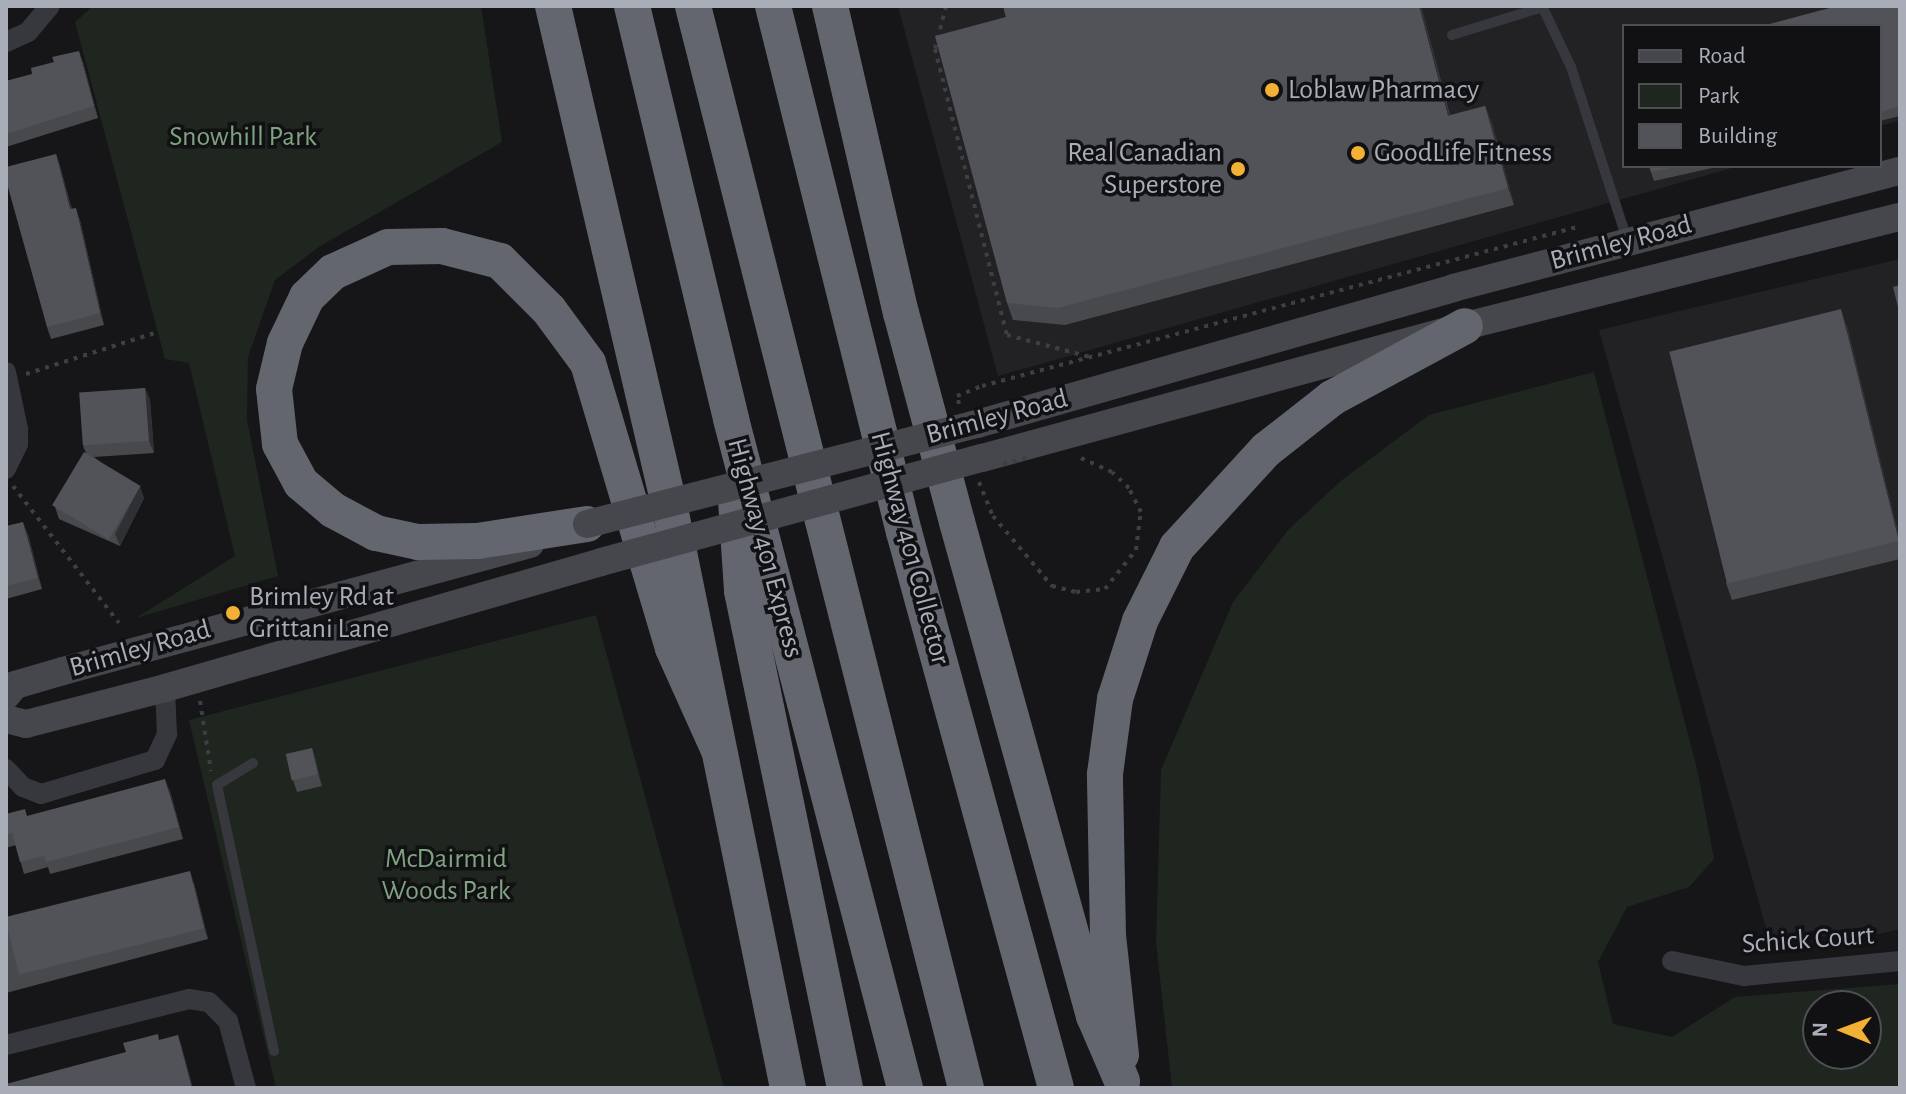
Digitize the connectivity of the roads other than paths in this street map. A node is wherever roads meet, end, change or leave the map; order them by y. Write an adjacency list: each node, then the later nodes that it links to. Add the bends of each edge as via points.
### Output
1 (50, 6): 9 (street, via 28,32)
2 (553, 6): 23 (highway, via 623,291)
3 (632, 6): 17 (highway, Highway 401 Express)
4 (693, 6): 35 (highway)
5 (773, 6): 36 (highway, Highway 401 Collector, via 904,532)
6 (830, 6): 30 (highway, via 901,313 957,522 1094,1016)
7 (1542, 7): 8 (lane); 14 (lane, via 1571,67)
8 (1452, 35)
9 (6, 42)
10 (1900, 171): 11 (main road, Brimley Road)
11 (1844, 187): 13 (main road); 14 (main road, Brimley Road)
12 (1900, 217): 13 (main road, Brimley Road)
13 (1855, 228): 15 (main road, Brimley Road)
14 (1627, 241): 19 (main road, Brimley Road, bridge, via 977,424)
15 (1465, 326): 20 (main road, Brimley Road, bridge, via 601,562); 30 (highway, via 1332,398 1266,450 1177,547 1140,621 1115,699 1105,774 1107,922)
16 (7, 375): 18 (street, via 18,444)
17 (731, 419): 33 (highway, via 742,591); 34 (highway, Highway 401 Express)
18 (6, 472)
19 (587, 524): 21 (main road, Brimley Road, via 488,559 278,610 15,685); 23 (highway, via 477,541 418,542 376,533 333,510 301,483 280,444 274,389 285,343 307,297 333,272 388,247 442,246 500,261 549,310 588,363 673,648)
20 (165, 688): 22 (main road, Brimley Road, via 26,724); 25 (street, via 167,734 155,760 41,794 23,787)
21 (6, 696)
22 (6, 719)
23 (718, 748): 32 (highway)
24 (253, 763): 29 (lane, via 217,785)
25 (6, 769)
26 (1672, 961): 27 (street, Schick Court, via 1744,976)
27 (1900, 961)
28 (6, 1045): 31 (street, via 199,1000 209,1002 228,1021)
29 (274, 1051)
30 (1123, 1084)
31 (246, 1088)
32 (788, 1088)
33 (845, 1088)
34 (905, 1088)
35 (966, 1088)
36 (1056, 1088)

